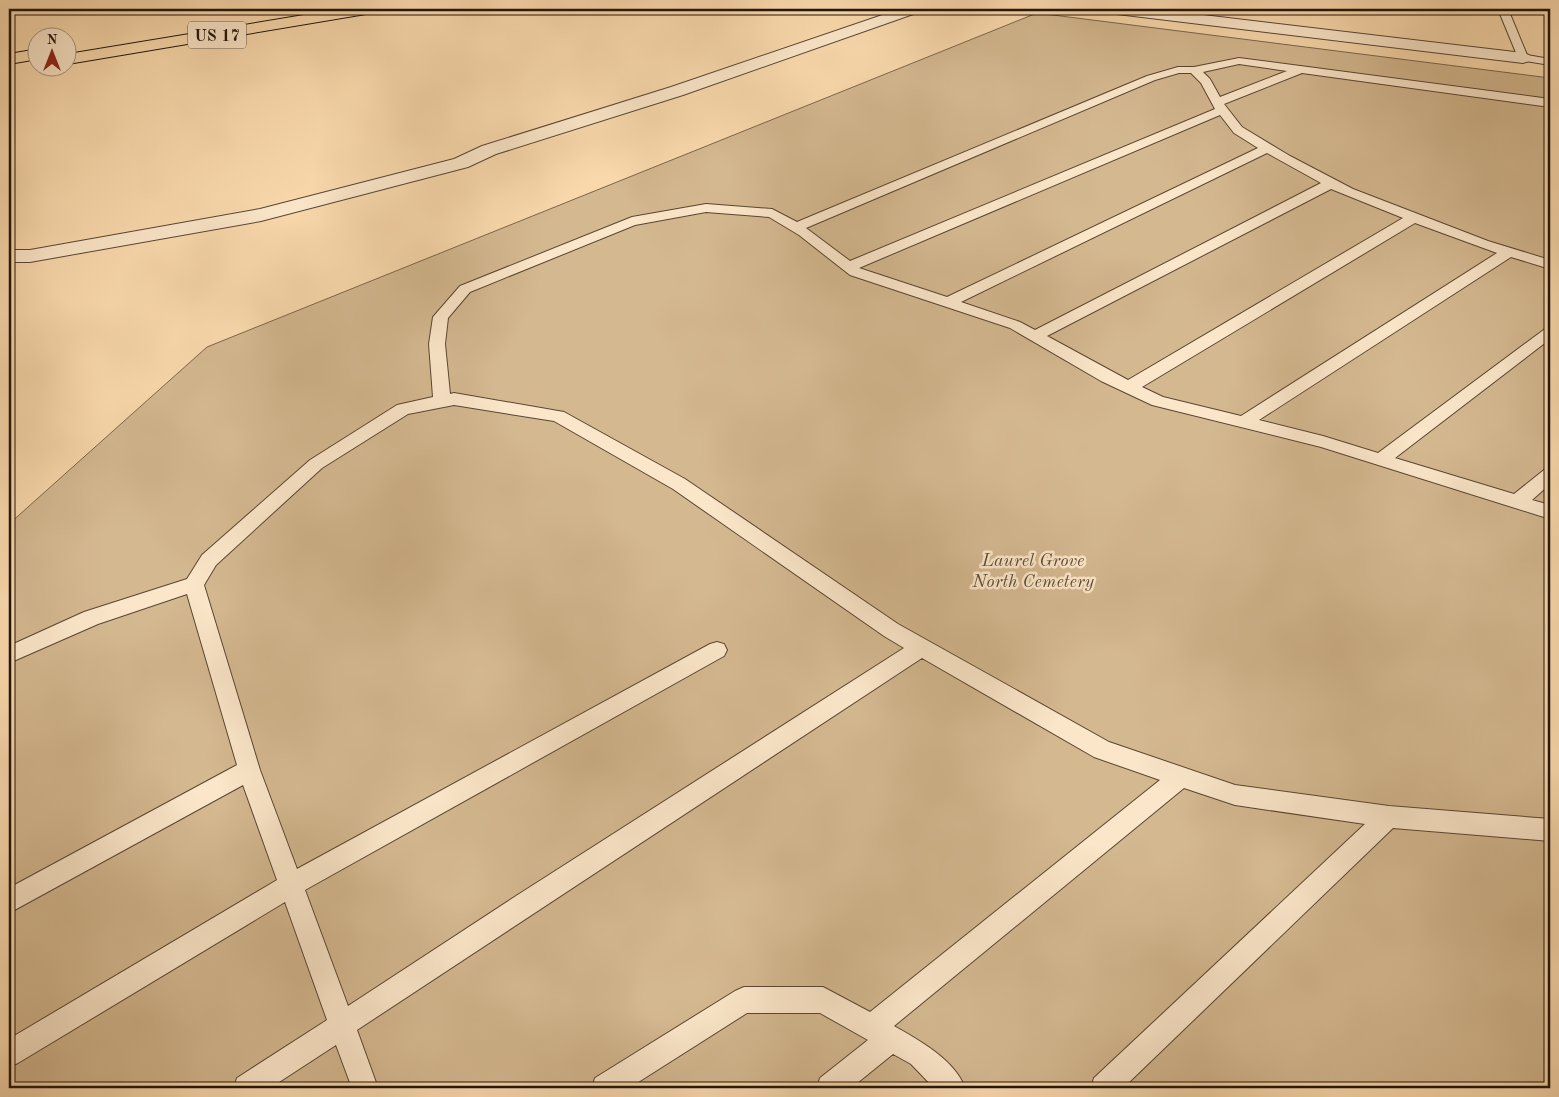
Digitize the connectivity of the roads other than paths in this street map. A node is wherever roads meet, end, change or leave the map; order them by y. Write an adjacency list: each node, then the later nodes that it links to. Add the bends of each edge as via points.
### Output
1 (366, 9): 8 (highway, US 17)
2 (914, 9): 23 (street, via 678,91 489,150 461,163 261,215 30,256)
3 (1117, 9): 9 (street)
4 (1503, 9): 9 (lane)
5 (182, 24): 6 (highway)
6 (78, 46)
7 (28, 56): 10 (highway)
8 (78, 58)
9 (1523, 58): 11 (lane)
10 (9, 59)
11 (1550, 62)
12 (28, 66): 13 (highway)
13 (9, 69)
14 (1300, 69): 15 (lane, via 1239,61); 16 (lane); 17 (lane)
15 (1194, 70): 17 (lane, via 1206,81); 21 (lane, via 1178,70 1151,78)
16 (1550, 103)
17 (1219, 106): 18 (lane, via 1238,130); 25 (lane)
18 (1267, 148): 19 (lane); 26 (lane)
19 (1332, 183): 20 (lane); 28 (lane)
20 (1415, 217): 22 (lane); 29 (lane)
21 (796, 227): 25 (lane); 30 (lane, via 772,213 706,208 632,221 465,289 441,317 437,344)
22 (1509, 252): 24 (lane); 31 (lane)
23 (9, 256)
24 (1550, 265)
25 (849, 267): 26 (lane, via 855,272)
26 (947, 303): 28 (lane, via 1015,325)
27 (1550, 332): 32 (lane)
28 (1035, 336): 29 (lane)
29 (1129, 387): 31 (lane, via 1158,401)
30 (442, 401): 36 (lane, via 402,409 316,464 209,560); 37 (lane, via 454,399 558,416 679,484)
31 (1244, 422): 32 (lane)
32 (1382, 459): 34 (lane)
33 (1550, 474): 34 (lane)
34 (1518, 501): 35 (lane)
35 (1550, 512)
36 (194, 584): 39 (lane, via 91,618); 40 (lane)
37 (920, 648): 41 (lane, via 1102,750); 46 (lane)
38 (718, 650): 44 (lane)
39 (9, 656)
40 (249, 770): 44 (lane); 45 (lane)
41 (1180, 777): 42 (lane, via 1235,795); 47 (lane)
42 (1389, 817): 43 (lane); 54 (lane)
43 (1550, 830)
44 (291, 885): 46 (lane); 48 (lane)
45 (9, 901)
46 (342, 1026): 49 (lane); 50 (lane)
47 (881, 1033): 51 (lane, via 823,1000 744,1000); 52 (lane); 53 (lane, via 920,1055)
48 (9, 1054)
49 (247, 1088)
50 (365, 1088)
51 (605, 1088)
52 (830, 1088)
53 (952, 1088)
54 (1104, 1088)

